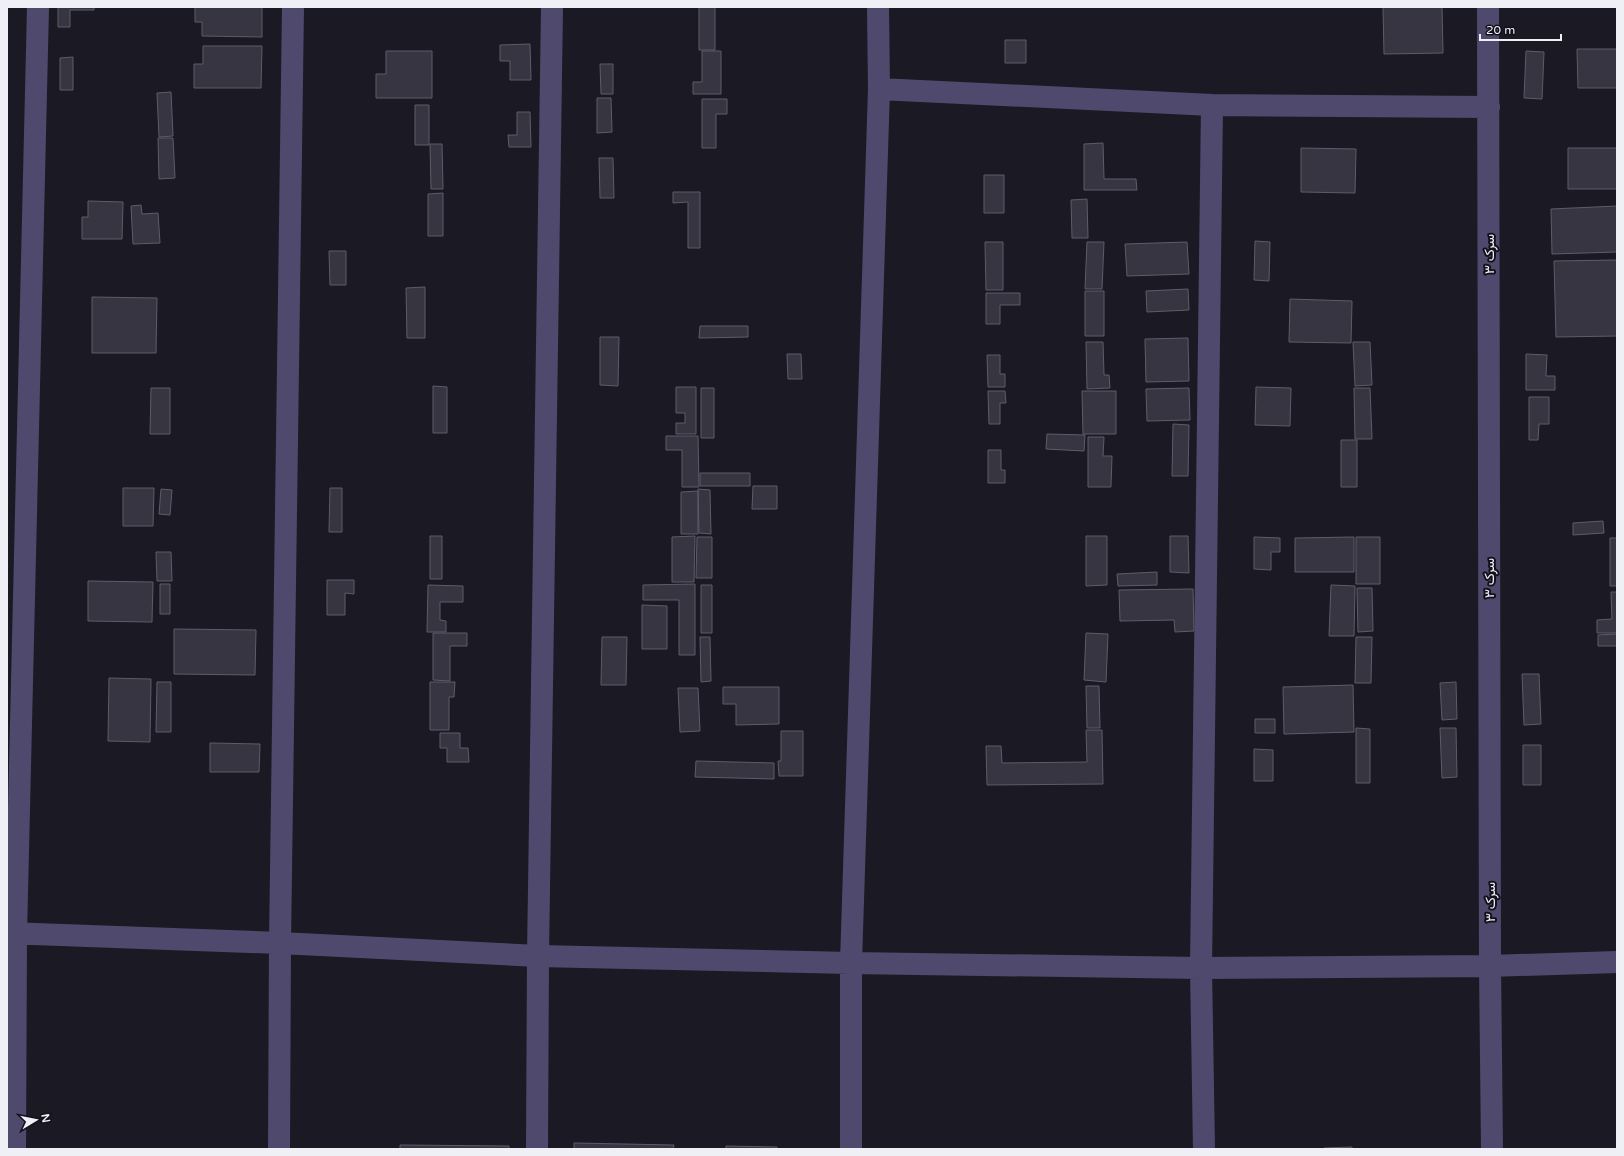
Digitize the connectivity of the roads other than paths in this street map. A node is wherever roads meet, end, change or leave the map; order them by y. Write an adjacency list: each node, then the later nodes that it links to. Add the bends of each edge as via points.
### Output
1 (38, 7): 9 (street)
2 (293, 7): 10 (street)
3 (552, 7): 11 (street)
4 (878, 7): 6 (street)
5 (1488, 7): 8 (street, سرک ۳)
6 (879, 89): 7 (street); 13 (street)
7 (1212, 105): 8 (street); 15 (street)
8 (1489, 107): 14 (street, سرک ۳)
9 (11, 934): 10 (street); 16 (street)
10 (280, 943): 11 (street); 17 (street)
11 (538, 956): 13 (street); 18 (street)
12 (1617, 962): 14 (street)
13 (852, 964): 15 (street); 19 (street)
14 (1490, 966): 15 (street); 21 (street, سرک ۳)
15 (1201, 968): 20 (street)
16 (15, 1149)
17 (279, 1149)
18 (537, 1149)
19 (851, 1149)
20 (1204, 1149)
21 (1492, 1149)

